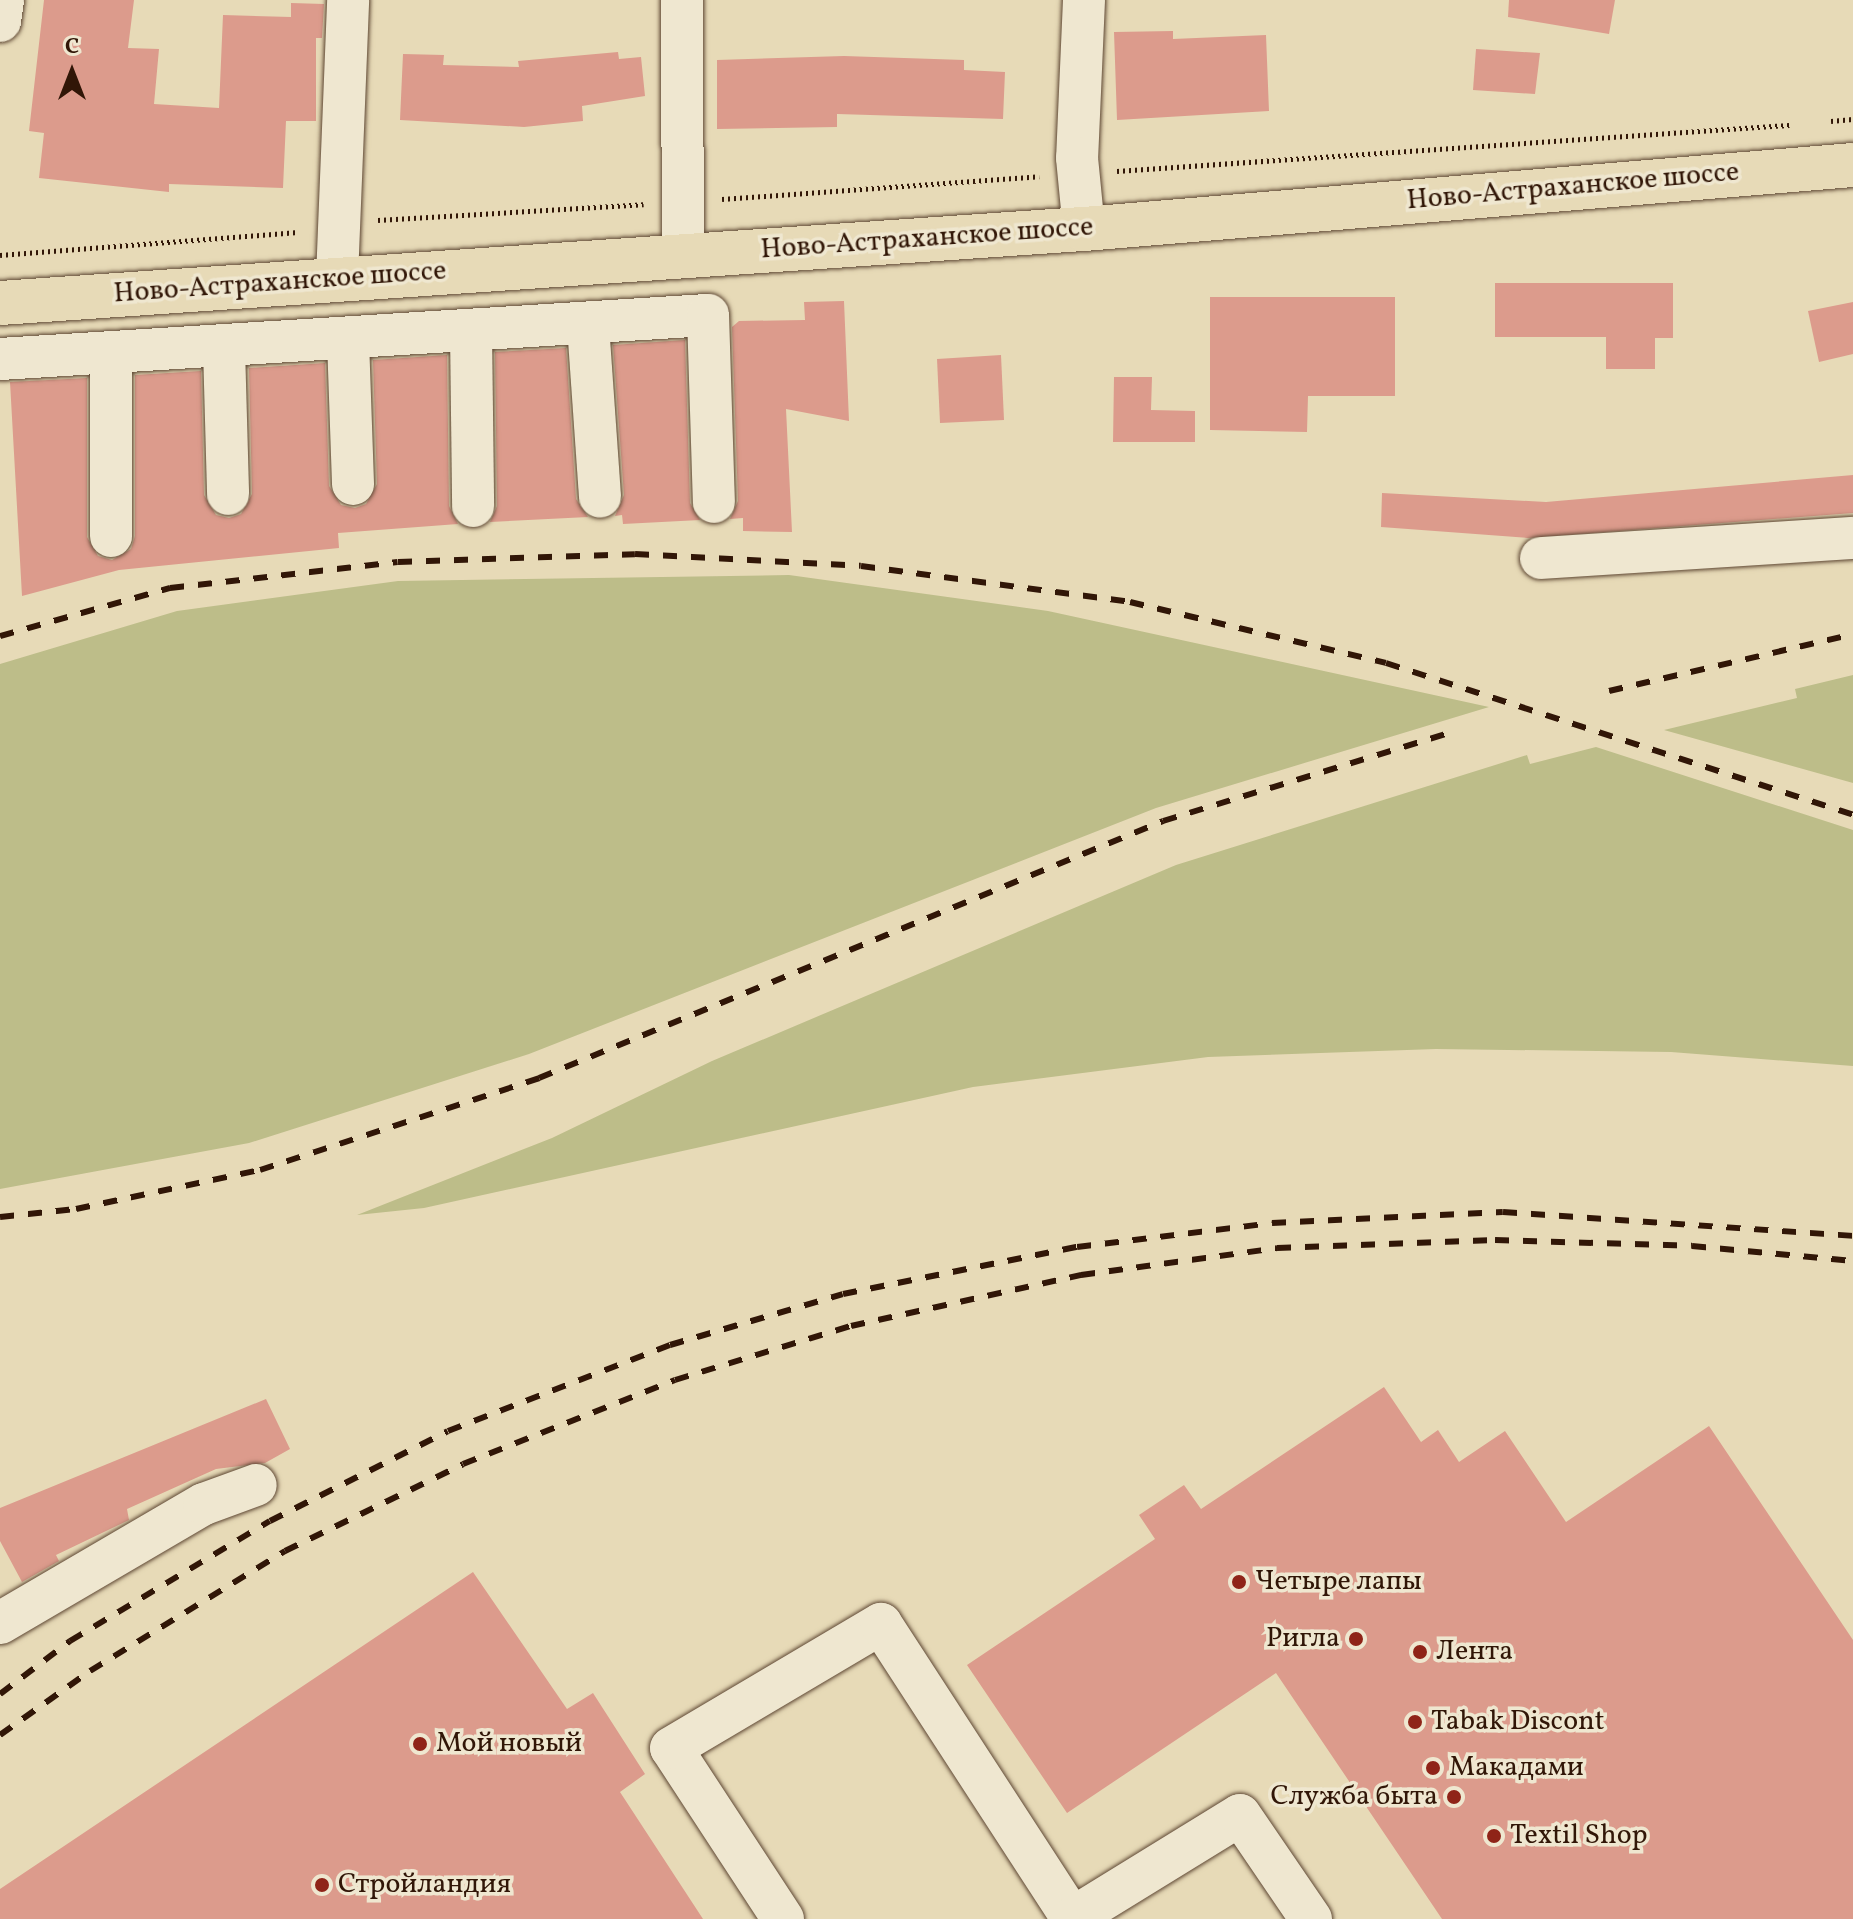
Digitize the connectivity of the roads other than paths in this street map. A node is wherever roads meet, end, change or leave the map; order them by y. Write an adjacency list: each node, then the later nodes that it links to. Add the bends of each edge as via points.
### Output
1 (3, 0): 5 (street)
2 (348, 0): 9 (street)
3 (682, 0): 8 (street)
4 (1084, 0): 7 (street, via 1077,158)
5 (0, 21)
6 (1853, 165): 7 (main road, Ново-Астраханское шоссе)
7 (1084, 229): 8 (main road, Ново-Астраханское шоссе)
8 (683, 256): 9 (main road, Ново-Астраханское шоссе)
9 (337, 278): 10 (main road, Ново-Астраханское шоссе)
10 (0, 303)
11 (588, 325): 12 (street); 19 (street); 20 (street, via 708,315)
12 (471, 331): 13 (street); 21 (street)
13 (348, 340): 14 (street); 17 (street)
14 (224, 348): 15 (street); 18 (street)
15 (111, 354): 16 (street); 22 (street)
16 (0, 359)
17 (353, 484)
18 (228, 494)
19 (600, 497)
20 (714, 502)
21 (473, 506)
22 (111, 536)
23 (1853, 538): 24 (street)
24 (1541, 558)
25 (256, 1485): 26 (street, via 204,1504)
26 (4, 1610)
27 (783, 1919): 28 (street, via 671,1748 881,1624)
28 (1071, 1919): 29 (street, via 1240,1815)
29 (1311, 1919)

